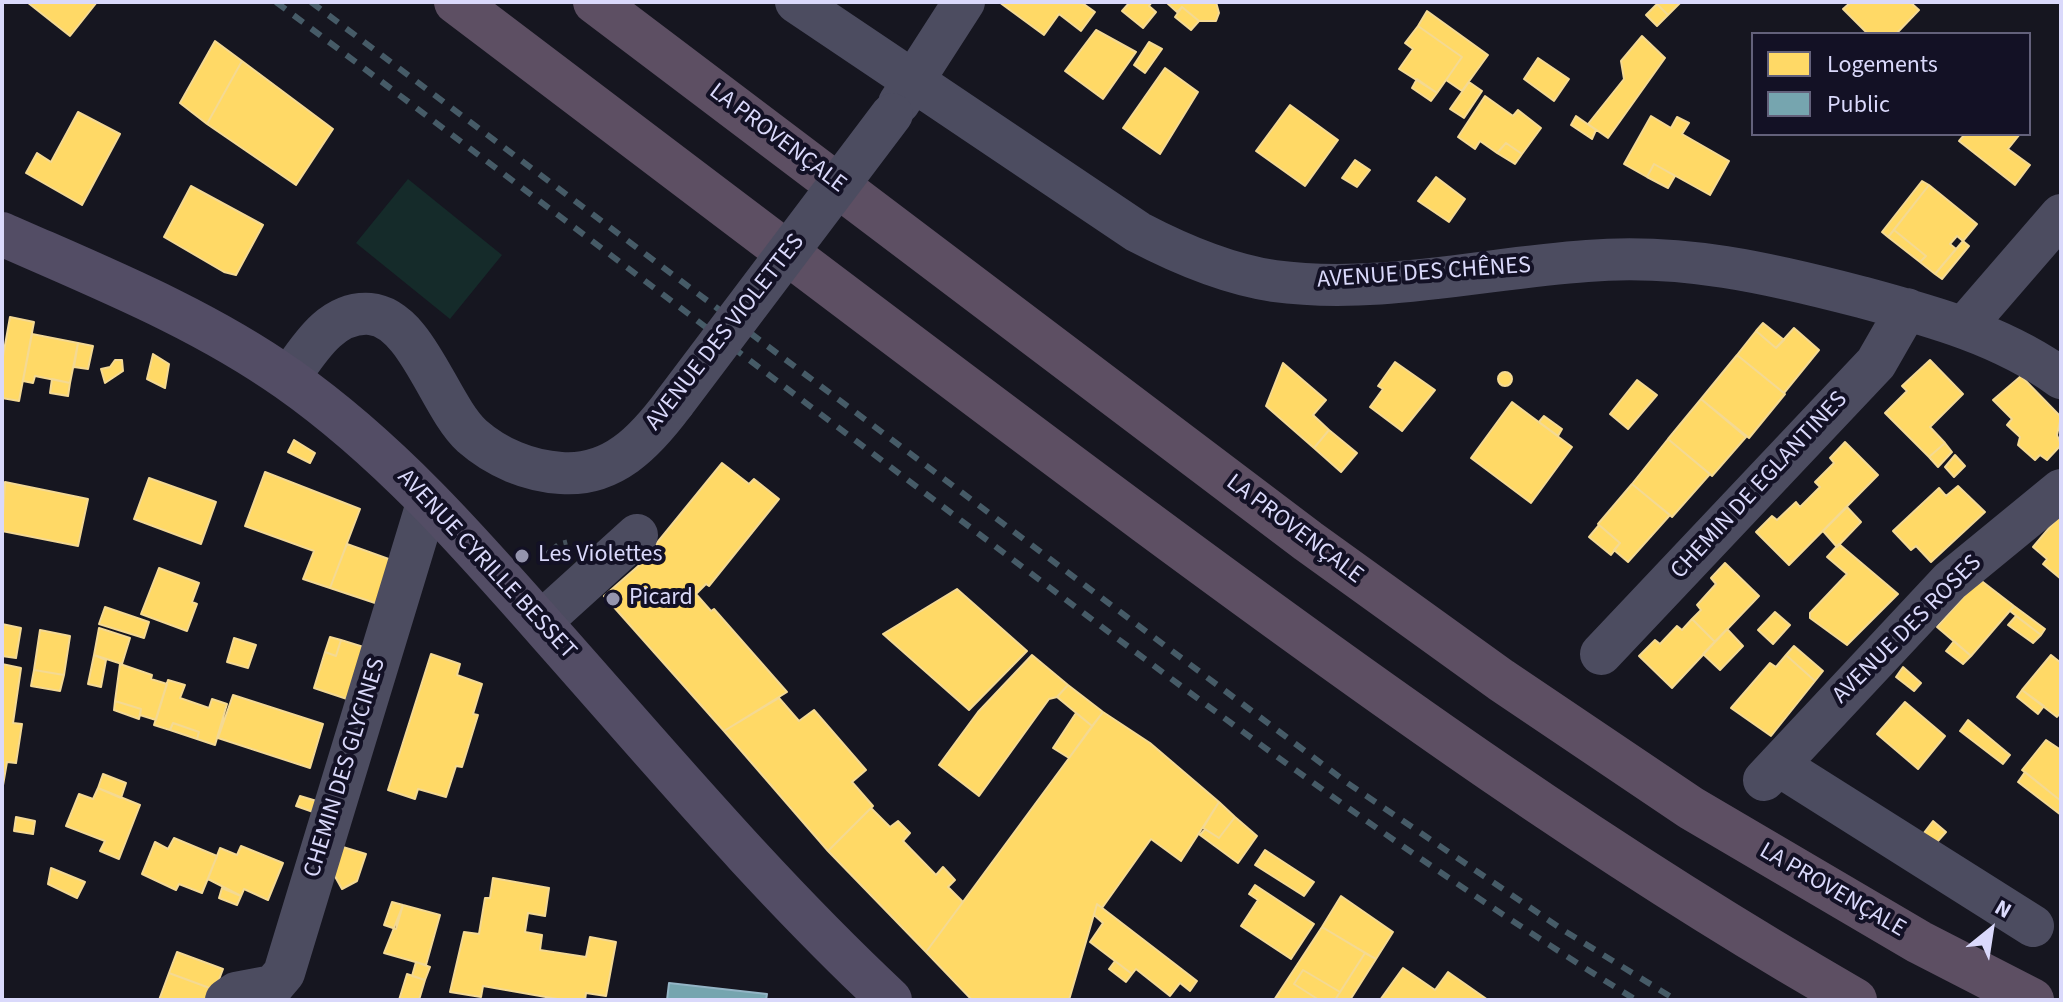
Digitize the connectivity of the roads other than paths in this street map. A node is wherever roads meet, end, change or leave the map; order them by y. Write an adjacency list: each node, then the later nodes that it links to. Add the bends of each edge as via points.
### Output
1 (456, 2): 20 (highway, via 1348,672 1553,815)
2 (595, 2): 21 (highway, LA PROVENÇALE, via 1308,541 1501,680 1691,808 1919,942)
3 (796, 2): 5 (street, AVENUE DES CHÊNES)
4 (964, 2): 5 (street, AVENUE DES VIOLETTES)
5 (902, 97): 8 (street, AVENUE DES CHÊNES, via 1138,232 1249,276 1310,284 1356,283 1586,261 1689,260); 11 (street, AVENUE DES VIOLETTES, bridge, via 674,403 646,437 614,462 586,474 568,474 508,460 472,436 444,401 405,333 383,317 360,314 341,320 316,341)
6 (2061, 215): 9 (street)
7 (2, 234): 11 (main road, AVENUE CYRILLE BESSET, via 154,302)
8 (1907, 309): 9 (street, AVENUE DES CHÊNES); 16 (street, CHEMIN DE EGLANTINES, via 1876,363)
9 (1964, 327): 10 (street, AVENUE DES CHÊNES)
10 (2061, 378)
11 (288, 379): 13 (main road, AVENUE CYRILLE BESSET, via 391,462)
12 (2061, 490): 17 (street, AVENUE DES ROSES, via 1950,581 1771,773)
13 (428, 500): 15 (main road, AVENUE CYRILLE BESSET); 18 (street, CHEMIN DES GLYCINES, via 284,973 273,986)
14 (637, 535): 15 (street)
15 (541, 622): 19 (main road, AVENUE CYRILLE BESSET, via 792,906)
16 (1601, 654)
17 (2033, 926)
18 (226, 1000)
19 (890, 1000)
20 (1855, 1000)
21 (2032, 1000)

